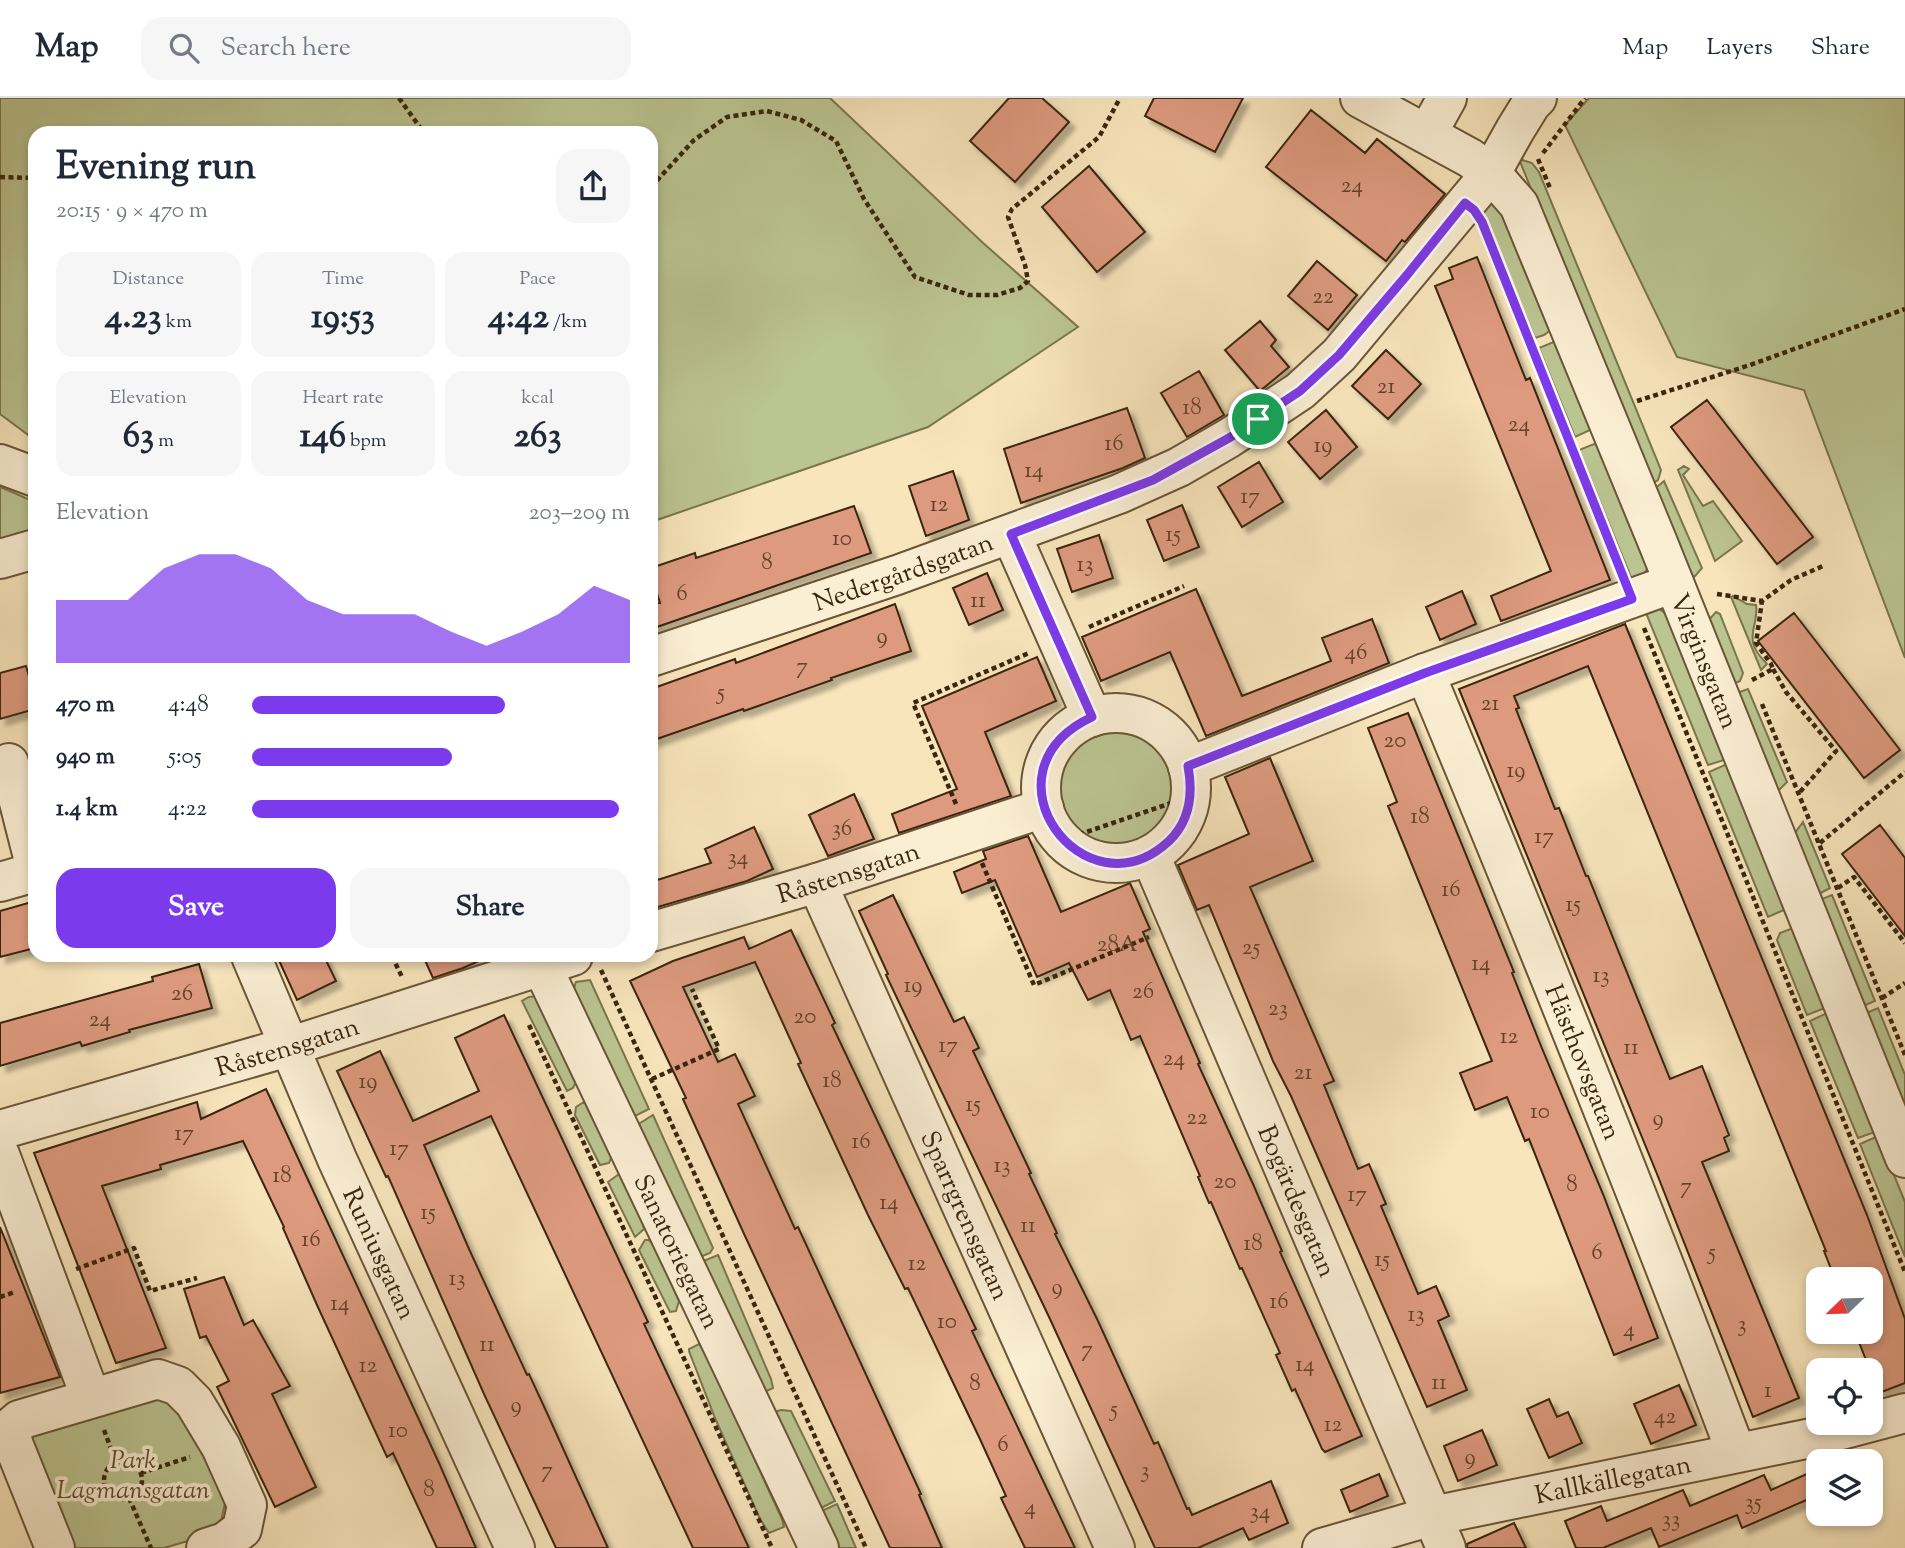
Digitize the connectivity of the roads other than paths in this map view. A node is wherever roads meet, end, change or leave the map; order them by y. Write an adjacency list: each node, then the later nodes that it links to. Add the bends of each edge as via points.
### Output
1 (1360, 98): 4 (street, Virginsgatan)
2 (1447, 98): 4 (street)
3 (1534, 101): 5 (street)
4 (1427, 134): 5 (street, Virginsgatan)
5 (1491, 173): 8 (street, Nedergårdsgatan, via 1339,355 1300,391 1153,480); 11 (street, Virginsgatan, via 1519,205)
6 (0, 464): 7 (street)
7 (28, 474)
8 (1011, 534): 12 (street, Nedergårdsgatan); 14 (street)
9 (28, 552): 10 (street)
10 (0, 559)
11 (1674, 583): 13 (street); 29 (street, Virginsgatan)
12 (658, 655)
13 (1425, 673): 16 (street); 32 (street, Hästhovsgatan)
14 (1092, 717): 16 (street, via 1132,714 1151,721 1179,748); 17 (street, via 1068,731 1050,753 1043,770)
15 (9, 763): 18 (street)
16 (1189, 781): 19 (street, via 1182,824)
17 (1044, 808): 19 (street, via 1063,840 1086,856 1113,863); 22 (street, Råstensgatan)
18 (28, 837)
19 (1150, 855): 33 (street, Bogärdesgatan)
20 (28, 874): 21 (street)
21 (0, 882)
22 (817, 884): 23 (street, Råstensgatan); 38 (street, Sparrgrensgatan)
23 (658, 930)
24 (253, 962): 26 (street, Runiusgatan)
25 (552, 964): 26 (street, Råstensgatan); 37 (street, Sanatoriegatan)
26 (288, 1047): 27 (street, Råstensgatan); 36 (street, Runiusgatan)
27 (0, 1130)
28 (0, 1155): 30 (street)
29 (1905, 1158)
30 (92, 1398): 34 (street, via 19,1420 11,1427 13,1443); 35 (street, via 158,1379 178,1386 194,1402 247,1505 242,1529 225,1542)
31 (1905, 1413): 32 (street, Kallkällegatan)
32 (1736, 1452): 33 (street, Kallkällegatan)
33 (1439, 1532): 39 (street, Kallkällegatan)
34 (55, 1548)
35 (206, 1548)
36 (515, 1548)
37 (819, 1548)
38 (1115, 1548)
39 (1322, 1548)

